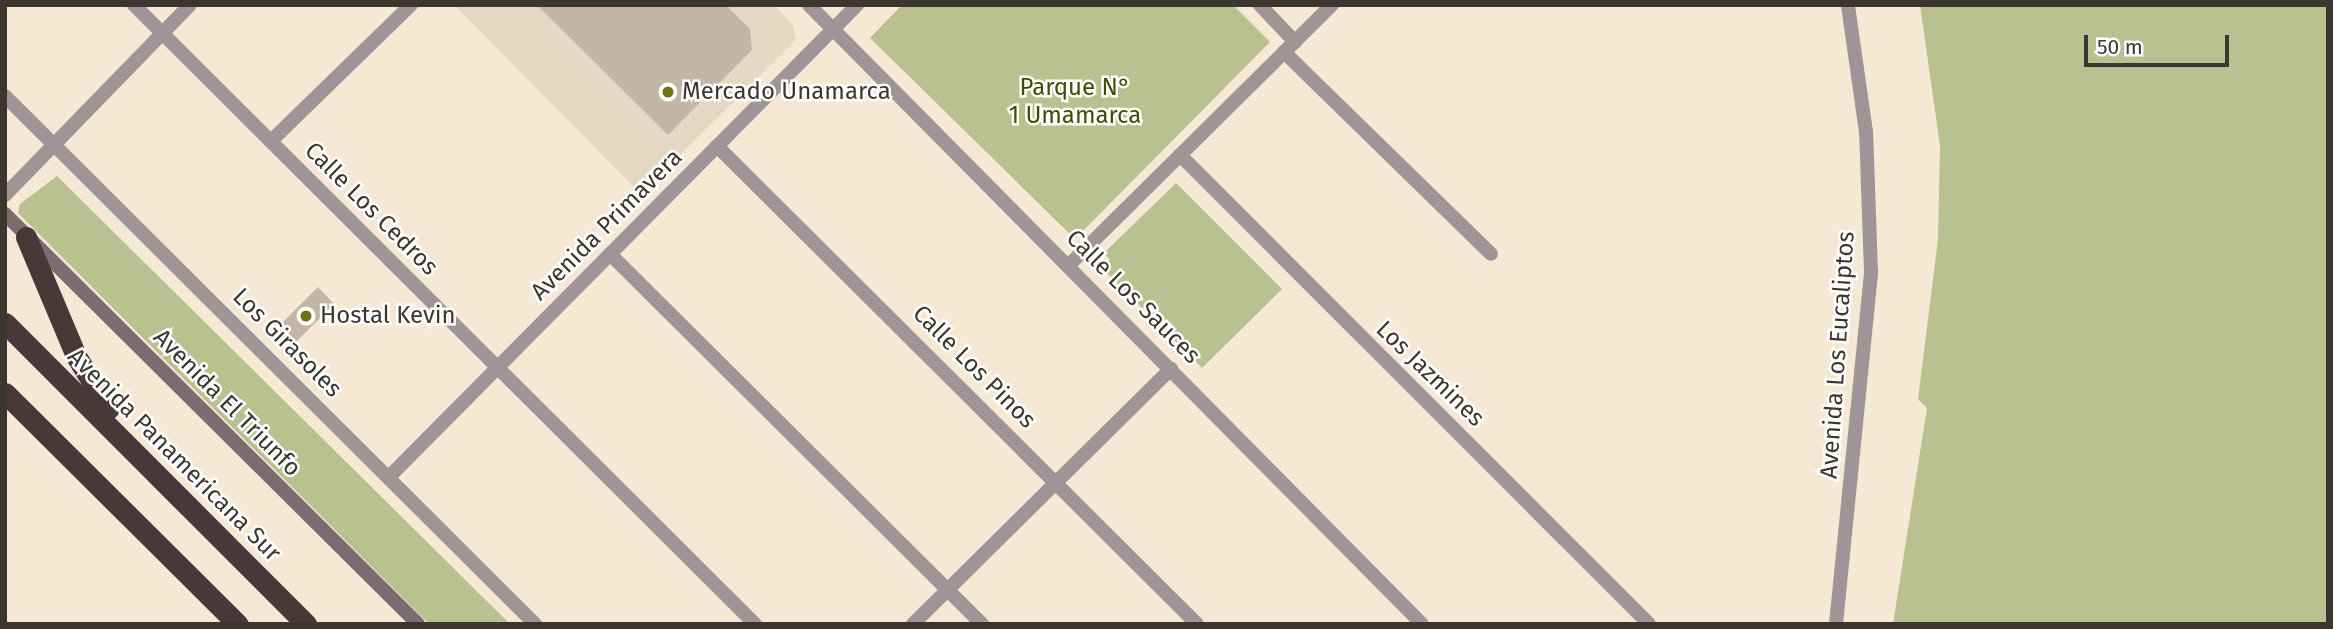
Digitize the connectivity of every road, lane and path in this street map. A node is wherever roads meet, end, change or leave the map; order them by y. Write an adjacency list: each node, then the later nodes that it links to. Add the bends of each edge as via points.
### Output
1 (134, 5): 10 (street, Calle Los Cedros)
2 (190, 5): 10 (street)
3 (411, 5): 13 (street)
4 (809, 5): 9 (street, Calle Los Sauces)
5 (857, 5): 9 (street, Avenida Primavera)
6 (1260, 5): 11 (street)
7 (1332, 5): 11 (street)
8 (1848, 5): 41 (street, Avenida Los Eucaliptos, via 1866,132 1871,272)
9 (832, 30): 15 (street, Avenida Primavera); 22 (street, Calle Los Sauces)
10 (162, 34): 13 (street, Calle Los Cedros); 14 (street)
11 (1290, 47): 16 (street); 21 (street)
12 (5, 96): 14 (street, Los Girasoles)
13 (271, 141): 24 (street, Calle Los Cedros)
14 (55, 145): 17 (street); 28 (street, Los Girasoles)
15 (717, 146): 20 (street, Avenida Primavera); 29 (street, Calle Los Pinos)
16 (1180, 155): 22 (street); 40 (street, Los Jazmines)
17 (5, 195)
18 (5, 214): 19 (main road, Avenida El Triunfo)
19 (26, 237): 27 (highway, via 93,389); 33 (main road, Avenida El Triunfo)
20 (610, 254): 24 (street, Avenida Primavera); 30 (street)
21 (1491, 254)
22 (1069, 265): 25 (street, Calle Los Sauces)
23 (5, 323): 27 (highway, Avenida Panamericana Sur)
24 (498, 367): 28 (street, Avenida Primavera); 35 (street, Calle Los Cedros)
25 (1171, 369): 29 (street); 39 (street, Calle Los Sauces)
26 (5, 393): 31 (highway)
27 (162, 477): 32 (highway, Avenida Panamericana Sur)
28 (389, 477): 34 (street, Los Girasoles)
29 (1057, 481): 30 (street); 38 (street, Calle Los Pinos)
30 (947, 588): 36 (street); 37 (street)
31 (239, 624)
32 (306, 624)
33 (418, 624)
34 (535, 624)
35 (755, 624)
36 (913, 624)
37 (982, 624)
38 (1197, 624)
39 (1422, 624)
40 (1649, 624)
41 (1836, 624)

